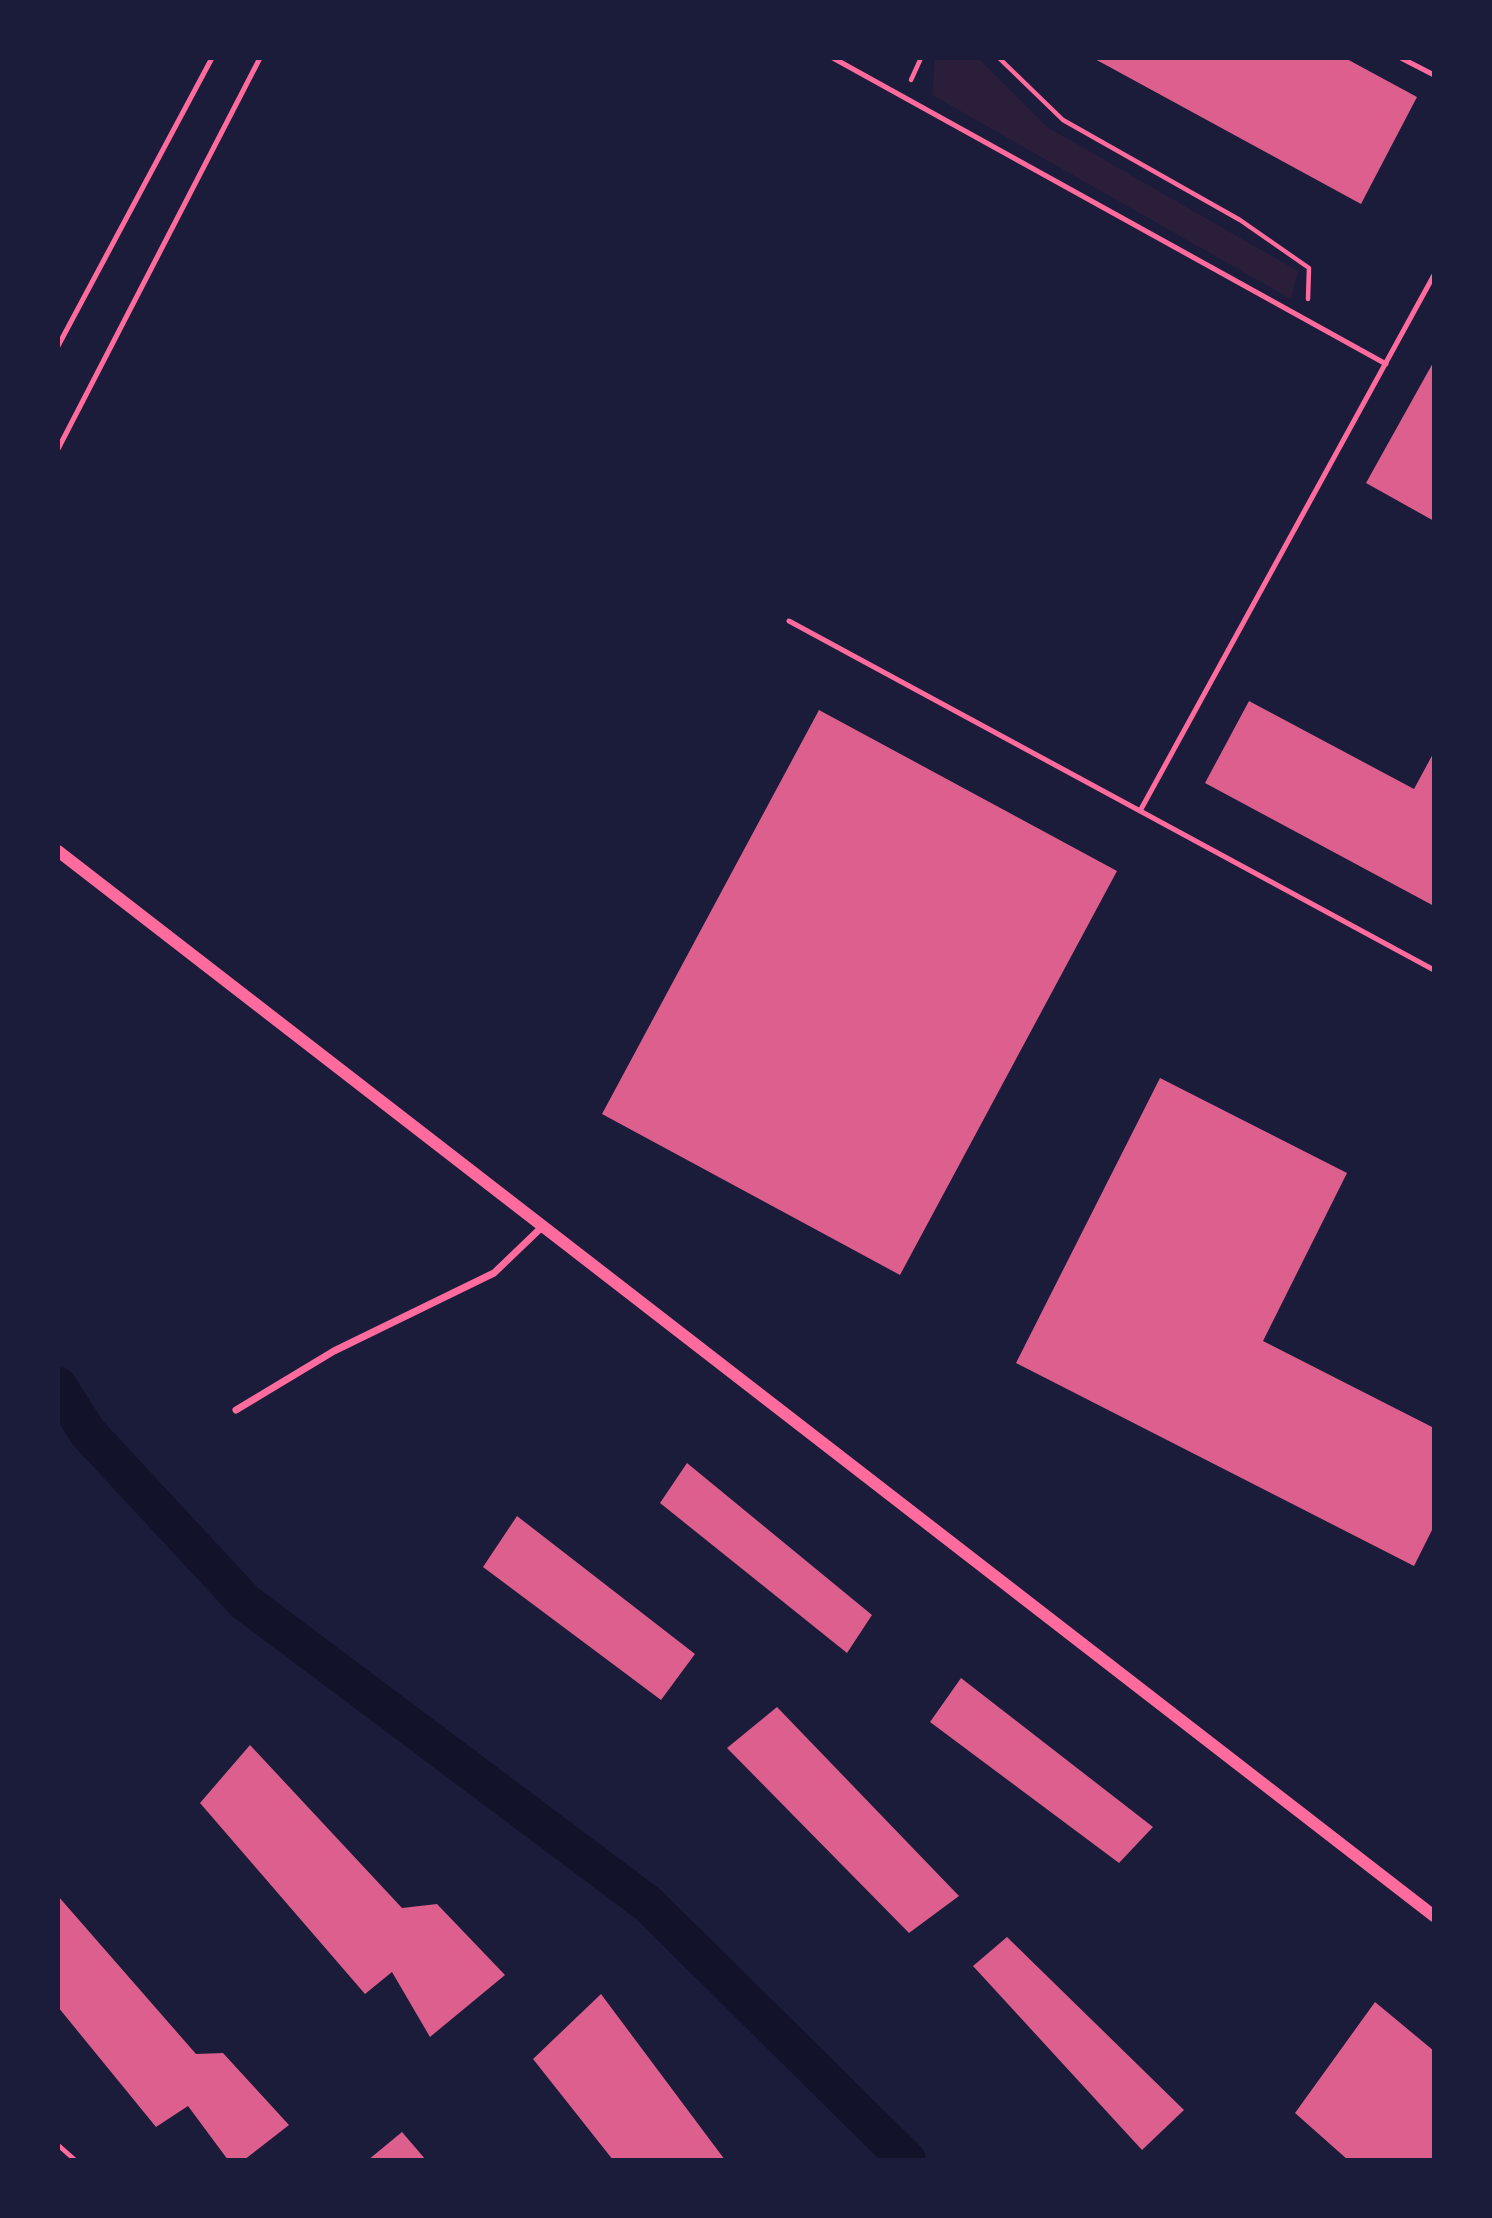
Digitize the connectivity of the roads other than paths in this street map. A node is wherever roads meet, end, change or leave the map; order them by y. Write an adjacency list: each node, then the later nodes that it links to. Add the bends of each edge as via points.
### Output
1 (212, 58): 7 (lane)
2 (260, 58): 9 (lane)
3 (833, 58): 8 (lane)
4 (1401, 58): 5 (lane)
5 (1434, 75)
6 (1434, 275): 8 (lane)
7 (58, 346)
8 (1385, 364): 11 (lane)
9 (58, 449)
10 (789, 621): 11 (lane)
11 (1140, 811): 13 (lane)
12 (58, 851): 14 (street)
13 (1434, 970)
14 (543, 1226): 15 (street, via 494,1273 334,1351); 16 (street)
15 (236, 1410)
16 (1434, 1916)

